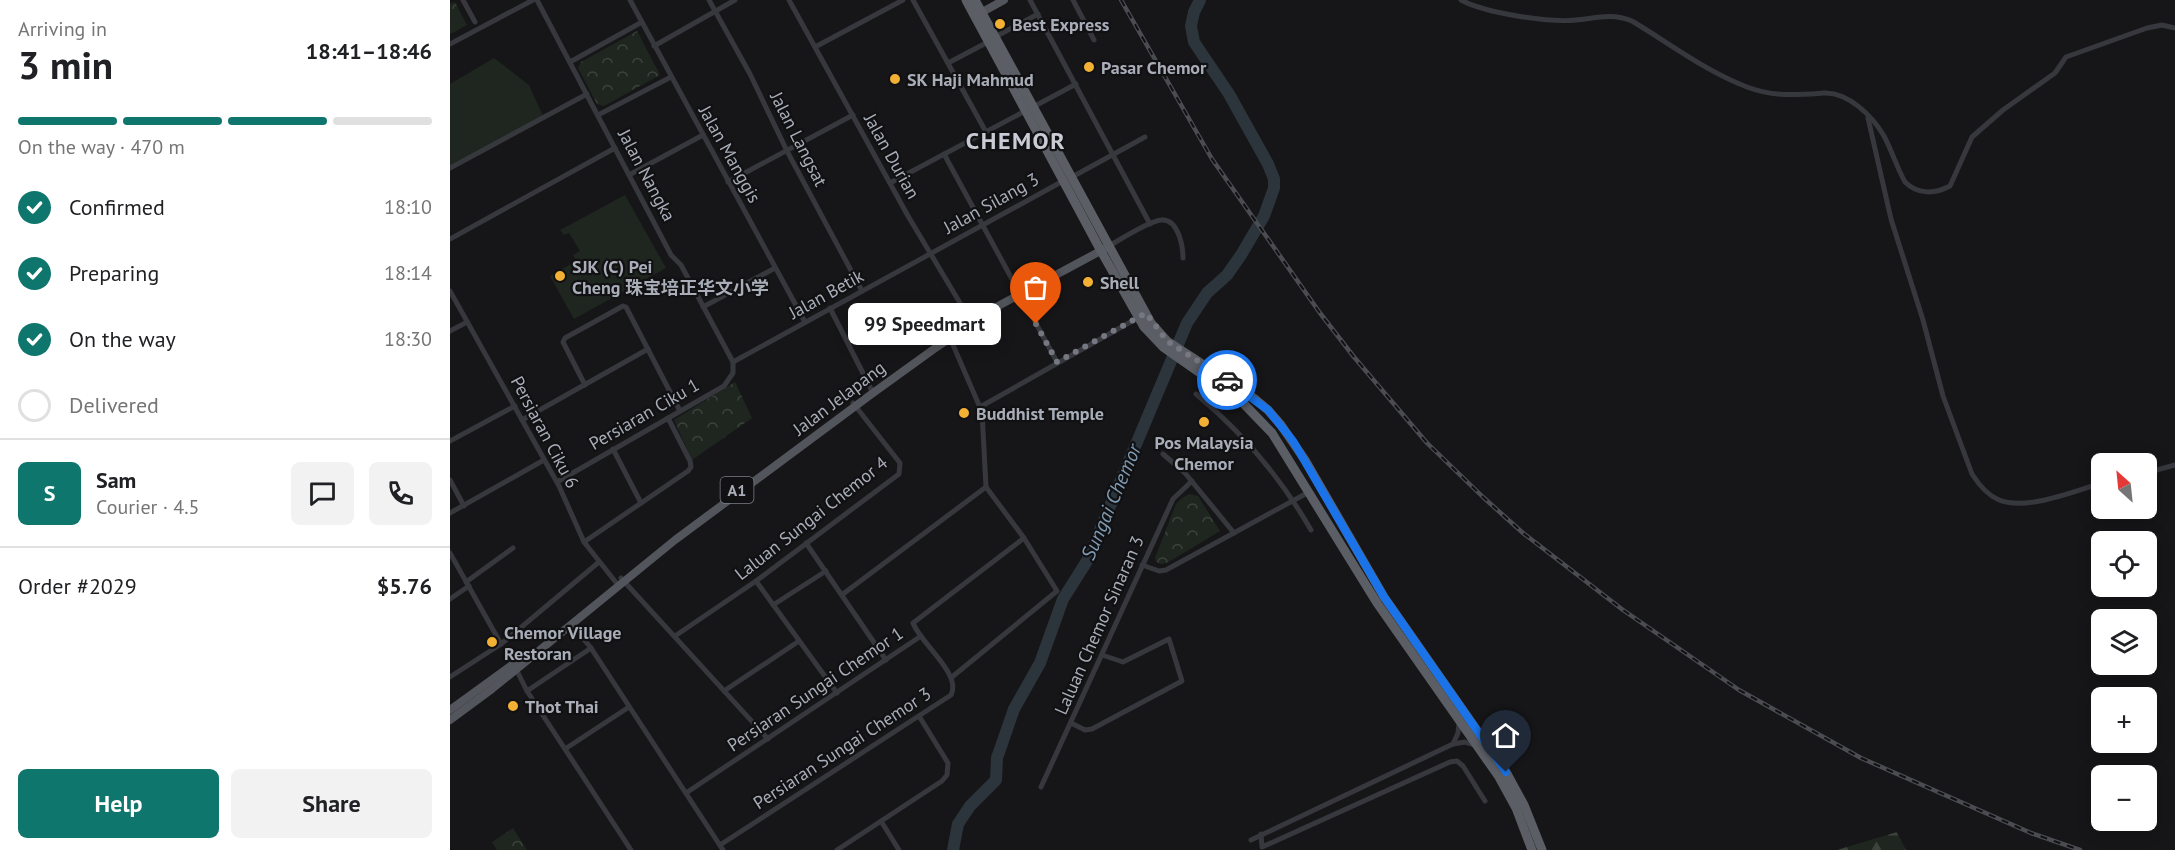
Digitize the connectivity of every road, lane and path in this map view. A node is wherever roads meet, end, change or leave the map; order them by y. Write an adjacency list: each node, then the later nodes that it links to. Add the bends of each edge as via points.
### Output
1 (463, 0): 19 (street)
2 (533, 0): 24 (street)
3 (537, 0): 27 (street, Jalan Nangka)
4 (630, 0): 20 (street, Jalan Manggis)
5 (709, 0): 17 (street, Jalan Langsat)
6 (735, 0): 17 (street)
7 (789, 0): 26 (street, Jalan Durian)
8 (903, 0): 26 (street)
9 (913, 0): 28 (street)
10 (966, 0): 16 (highway)
11 (992, 0): 16 (main road)
12 (1004, 0): 16 (main road)
13 (1030, 0): 18 (street)
14 (1073, 0): 23 (street)
15 (1461, 0): 35 (street, via 1492,11 1562,21 1621,17 1747,87 1787,96 1836,94 1851,101)
16 (976, 10): 22 (highway)
17 (715, 11): 25 (street); 40 (street, Jalan Langsat)
18 (1038, 14): 22 (street); 30 (street)
19 (475, 22)
20 (642, 22): 25 (street, Jalan Manggis); 27 (street)
21 (2175, 28): 35 (street, via 2147,28 2066,57 2055,73 1972,137 1955,180 1944,189 1926,192 1911,187 1883,134)
22 (991, 40): 28 (street); 32 (highway)
23 (1094, 40)
24 (450, 44)
25 (654, 46): 29 (street, Jalan Manggis)
26 (815, 47): 34 (street, Jalan Durian)
27 (570, 62): 31 (street, Jalan Nangka)
28 (948, 63): 36 (street)
29 (671, 77): 33 (street); 37 (street, Jalan Manggis)
30 (1076, 84): 32 (street); 42 (street)
31 (587, 94): 33 (street, Jalan Nangka); 43 (street)
32 (1029, 109): 36 (street); 45 (highway)
33 (598, 115): 39 (street, Jalan Nangka)
34 (853, 115): 40 (street); 47 (street, Jalan Durian)
35 (1868, 117): 89 (street, via 1891,219 1943,396 1971,474 1992,496 2016,503)
36 (986, 132): 41 (street)
37 (703, 135): 44 (street); 46 (street, Jalan Manggis)
38 (1145, 137): 42 (street, Jalan Silang 3)
39 (615, 148): 44 (street, Jalan Nangka); 50 (street)
40 (786, 151): 46 (street); 56 (street, Jalan Langsat)
41 (944, 154): 47 (street); 49 (street)
42 (1113, 154): 45 (street, Jalan Silang 3); 48 (street)
43 (450, 168)
44 (629, 175): 58 (street, Jalan Nangka)
45 (1067, 179): 49 (street, Jalan Silang 3); 51 (highway)
46 (729, 182): 54 (street, Jalan Manggis)
47 (890, 183): 52 (street, Jalan Durian)
48 (1150, 224): 51 (street); 53 (street, via 1161,220 1175,227 1182,242)
49 (982, 225): 52 (street, Jalan Silang 3); 57 (street)
50 (450, 239)
51 (1103, 248): 57 (main road, Jalan Jelapang / A1); 60 (highway)
52 (931, 253): 56 (street, Jalan Betik); 63 (street, Jalan Durian)
53 (1183, 258)
54 (775, 268): 58 (street); 62 (street, Jalan Manggis)
55 (450, 291): 61 (street, Persiaran Ciku 6)
56 (862, 291): 59 (street, Jalan Betik)
57 (1019, 292): 63 (main road, Jalan Jelapang / A1); 69 (street)
58 (703, 307): 68 (street, Jalan Nangka)
59 (830, 308): 62 (street, Jalan Betik); 71 (street)
60 (1142, 315): 67 (highway, via 1165,344); 69 (street)
61 (467, 322): 64 (street); 74 (street, Persiaran Ciku 6)
62 (805, 322): 68 (street, Jalan Betik)
63 (971, 322): 65 (main road, Jalan Jelapang / A1); 71 (main road, Jalan Jelapang / A1)
64 (450, 331)
65 (950, 338): 71 (main road, Jalan Jelapang / A1); 75 (street)
66 (648, 349): 70 (street); 70 (street, via 622,306 565,338 563,342); 76 (street)
67 (1187, 360): 79 (highway, via 1250,395); 91 (highway, via 1263,423)
68 (733, 362): 76 (street, Persiaran Ciku 1, via 731,379 724,386)
69 (1057, 362): 75 (street)
70 (585, 385): 78 (street)
71 (872, 391): 73 (main road, Jalan Jelapang / A1)
72 (1196, 394): 92 (street, via 1232,425)
73 (854, 404): 101 (street, Laluan Sungai Chemor 4, via 901,468); 107 (main road, Jalan Jelapang / A1)
74 (514, 406): 78 (street, Persiaran Ciku 6); 80 (street)
75 (980, 407): 90 (street)
76 (680, 411): 77 (street, Persiaran Ciku 1)
77 (668, 418): 81 (street, Persiaran Ciku 1); 93 (street, via 691,467)
78 (522, 420): 83 (street, Persiaran Ciku 6)
79 (1281, 425): 91 (highway, via 1308,478); 96 (highway)
80 (450, 441)
81 (613, 449): 88 (street, Persiaran Ciku 1); 93 (street)
82 (1163, 454): 87 (street)
83 (544, 460): 88 (street, Persiaran Ciku 6); 94 (street)
84 (2175, 465): 85 (street)
85 (2157, 470)
86 (450, 480): 94 (street)
87 (1192, 481): 98 (street); 105 (street, Laluan Chemor Sinaran 3, via 1173,499)
88 (557, 482): 100 (street, Persiaran Ciku 6)
89 (2091, 486)
90 (986, 487): 99 (street); 110 (street)
91 (1309, 492): 92 (street); 96 (highway, via 1319,496); 133 (highway, via 1377,603)
92 (1294, 500): 97 (street); 98 (street)
93 (641, 503): 100 (street)
94 (464, 506): 95 (street)
95 (450, 513)
96 (1335, 513): 152 (highway, via 1394,611 1506,772)
97 (1311, 530)
98 (1234, 533): 105 (street, via 1162,571)
99 (1024, 538): 115 (street, Persiaran Sungai Chemor 1, via 915,620 914,626); 123 (street, via 1057,591)
100 (584, 542): 104 (street, Persiaran Ciku 6)
101 (806, 543): 106 (street); 108 (street, Laluan Sungai Chemor 4)
102 (513, 548): 109 (street)
103 (450, 553): 109 (street)
104 (599, 562): 107 (street, Persiaran Ciku 6); 117 (street)
105 (1142, 565): 119 (street, Laluan Chemor Sinaran 3)
106 (826, 571): 110 (street); 112 (street)
107 (620, 581): 113 (main road, Jalan Jelapang / A1); 114 (street, Persiaran Ciku 6); 127 (main road, Jalan Jelapang / A1)
108 (756, 581): 112 (street); 114 (street, Laluan Sungai Chemor 4)
109 (467, 584): 111 (street); 117 (street)
110 (843, 594): 120 (street)
111 (450, 599)
112 (773, 605): 116 (street)
113 (572, 624): 118 (street); 121 (main road, Jalan Jelapang / A1)
114 (675, 636): 125 (street, Persiaran Ciku 6)
115 (921, 636): 120 (street, Persiaran Sungai Chemor 1); 123 (street, Persiaran Sungai Chemor 3)
116 (799, 641): 125 (street); 126 (street)
117 (501, 644): 122 (street)
118 (591, 648): 124 (street); 129 (street)
119 (1102, 655): 134 (street, Laluan Chemor Sinaran 3); 134 (street, via 1123,662 1169,639 1182,681 1092,729)
120 (886, 660): 126 (street, Persiaran Sungai Chemor 1)
121 (516, 669): 124 (street); 132 (main road, Jalan Jelapang / A1)
122 (450, 676)
123 (952, 677): 131 (street, Persiaran Sungai Chemor 3, via 951,695)
124 (527, 691): 138 (street)
125 (724, 691): 135 (street, Persiaran Ciku 6)
126 (837, 693): 135 (street, Persiaran Sungai Chemor 1)
127 (460, 703): 128 (main road); 130 (main road, Jalan Jelapang / A1)
128 (450, 704)
129 (629, 707): 138 (street); 142 (street)
130 (450, 710)
131 (919, 716): 144 (street, via 948,763 947,775); 147 (street, Persiaran Sungai Chemor 3)
132 (450, 717)
133 (1460, 721): 136 (street); 137 (highway)
134 (1071, 723): 141 (street, Laluan Chemor Sinaran 3)
135 (768, 739): 142 (street, Persiaran Sungai Chemor 1)
136 (1453, 744): 137 (street, via 1465,742); 139 (street)
137 (1478, 748): 151 (highway, via 1512,800)
138 (565, 749): 148 (street)
139 (1416, 762): 140 (street); 145 (street)
140 (1423, 774): 143 (street, via 1457,761); 145 (street, via 1262,847)
141 (1041, 788)
142 (686, 793): 147 (street)
143 (1485, 801)
144 (881, 821): 149 (street); 150 (street)
145 (1262, 834): 146 (street)
146 (1251, 840)
147 (721, 848)
148 (631, 850)
149 (837, 850)
150 (899, 850)
151 (1532, 850)
152 (1542, 850)

